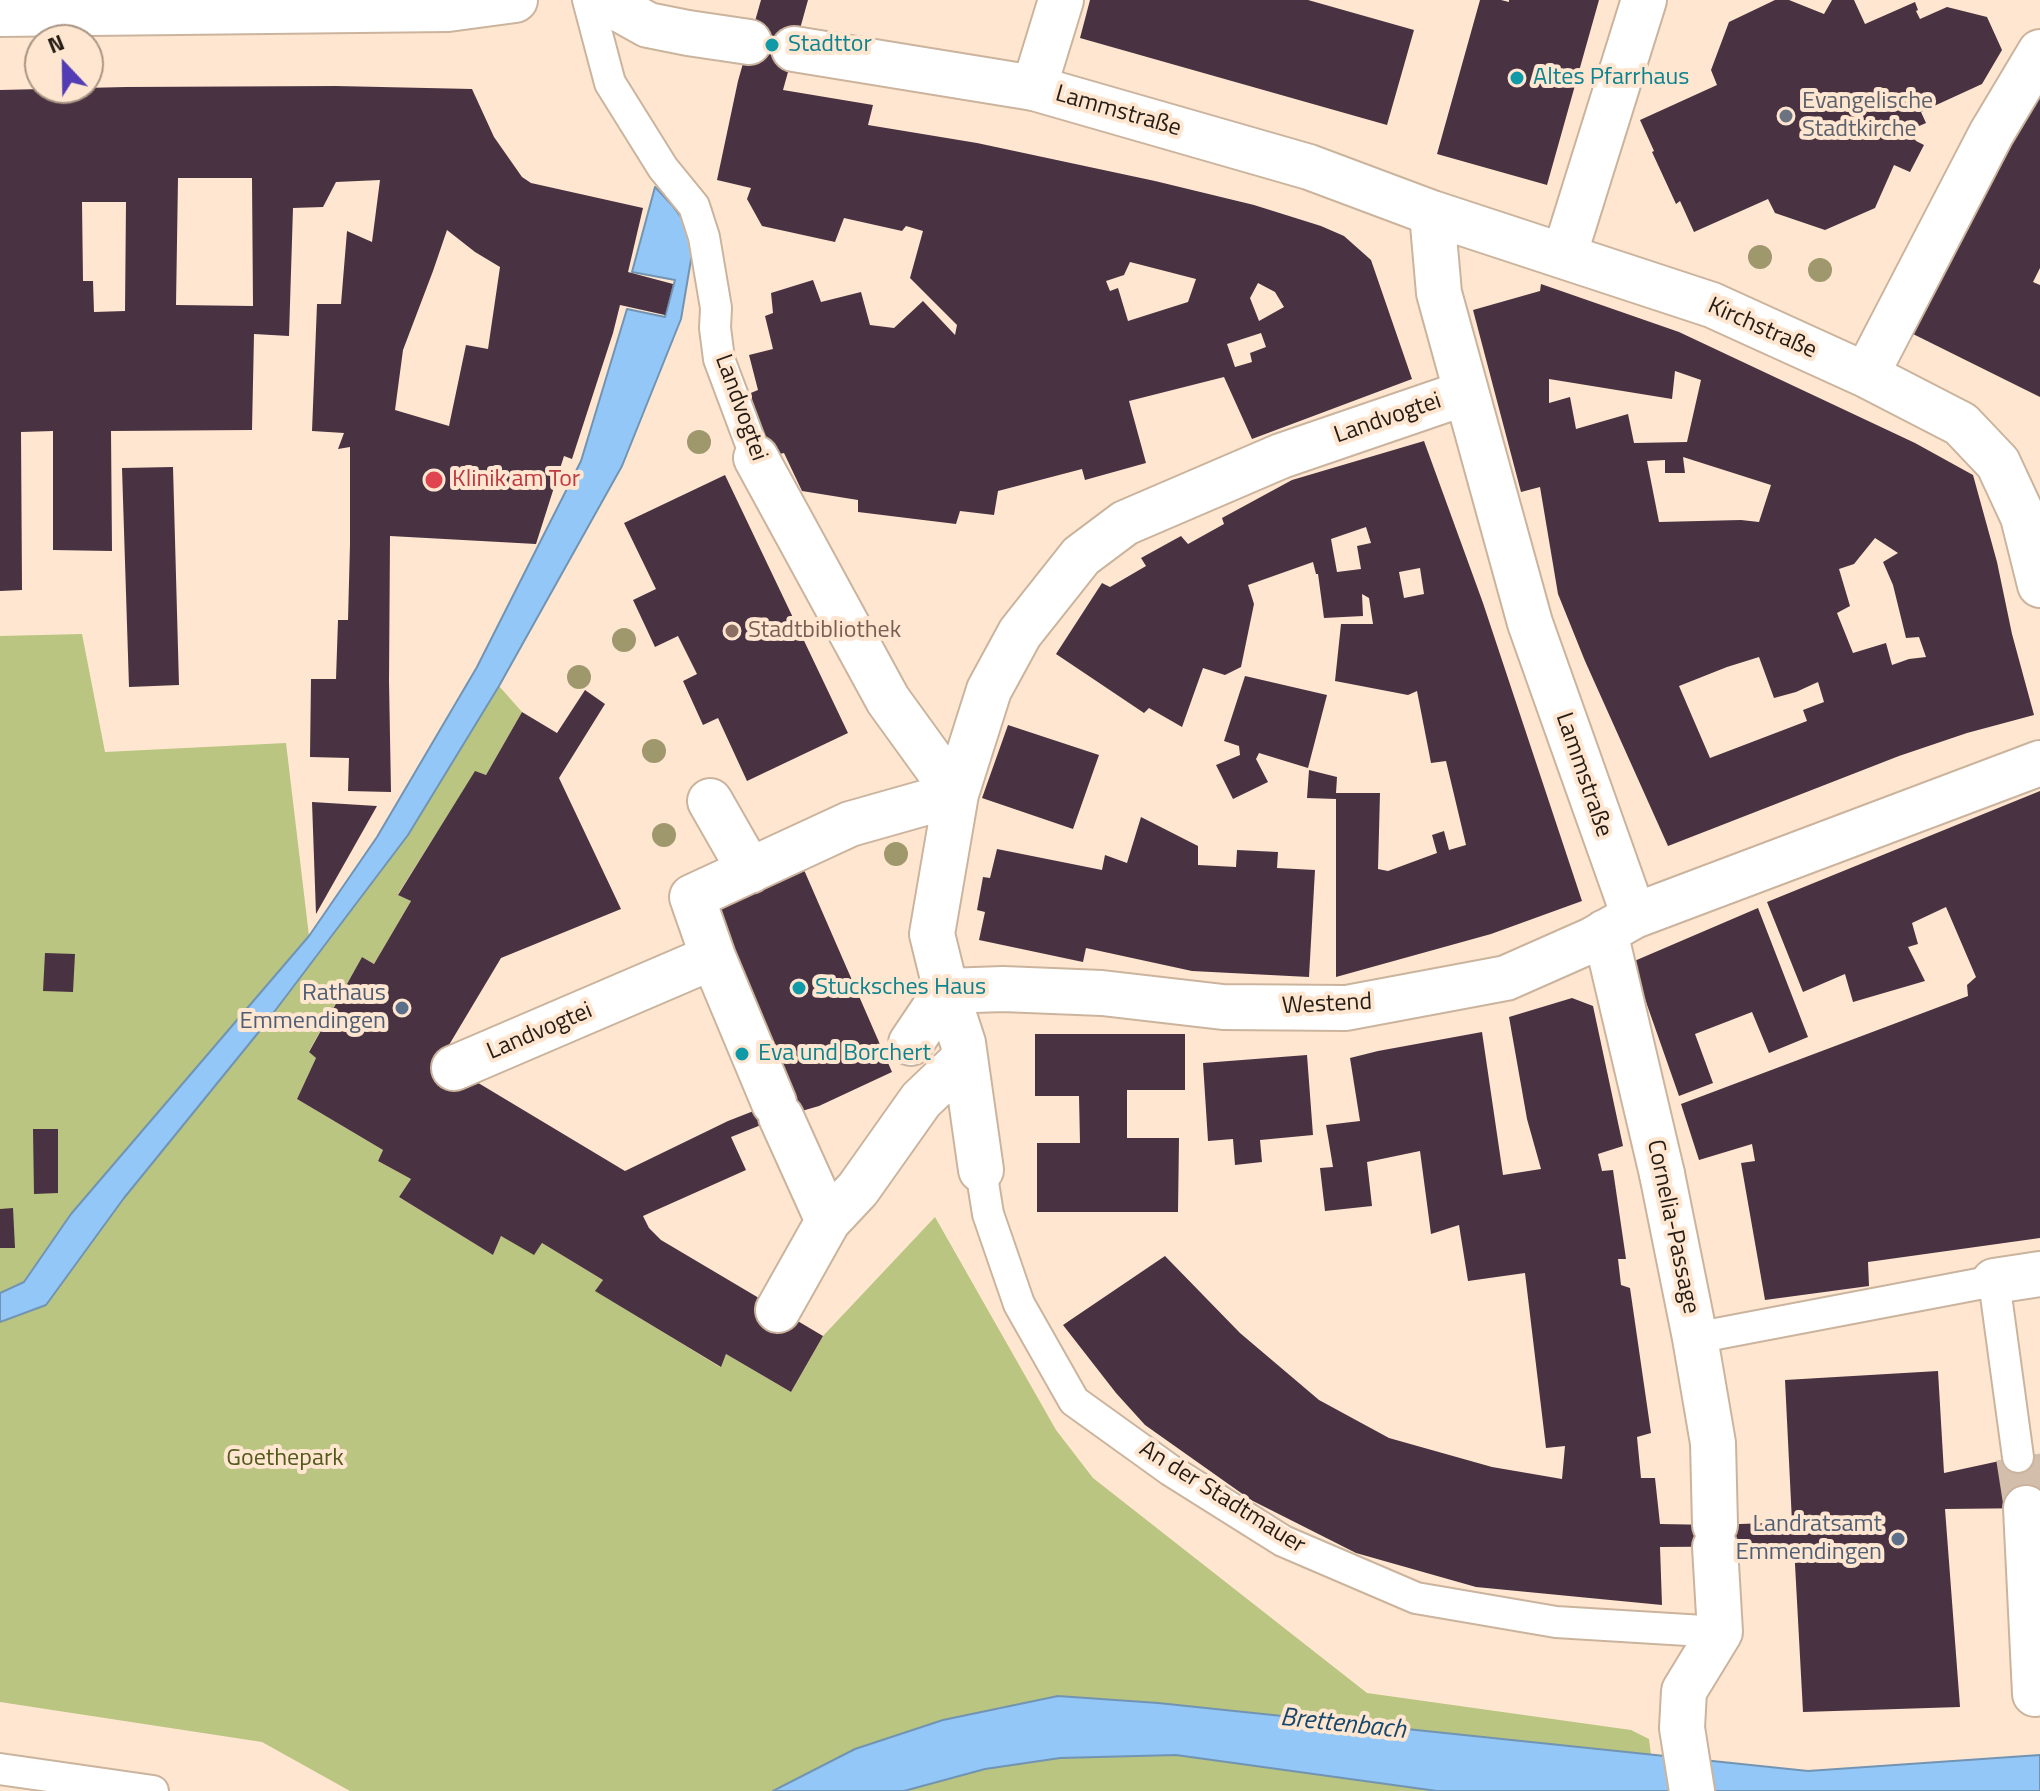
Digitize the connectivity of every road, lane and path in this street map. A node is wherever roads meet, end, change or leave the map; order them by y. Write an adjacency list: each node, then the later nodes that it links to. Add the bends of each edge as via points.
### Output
1 (515, 0): 6 (street, via 434,10)
2 (588, 0): 15 (lane, Landvogtei, via 610,83 663,168 694,206 716,308 719,359)
3 (603, 0): 7 (street, via 648,25)
4 (1061, 0): 10 (street)
5 (1644, 0): 12 (street)
6 (0, 14)
7 (749, 42)
8 (794, 49): 10 (street, Lammstraße)
9 (2040, 52): 13 (street, via 1991,134)
10 (1034, 88): 11 (street, Lammstraße, via 1309,167)
11 (1432, 213): 12 (street, Lammstraße); 14 (street, Lammstraße, via 1439,293)
12 (1564, 256): 13 (street, Kirchstraße, via 1712,305)
13 (1866, 375): 16 (street, Kirchstraße, via 1961,424 1998,463 2023,517)
14 (1465, 393): 18 (street, Landvogtei, via 1281,456 1125,523 1081,556 1020,633 989,690); 21 (street, Lammstraße)
15 (756, 458): 18 (street, Landvogtei, via 888,700)
16 (2040, 585)
17 (2040, 763): 21 (street)
18 (956, 794): 20 (street, via 850,824); 23 (street, Landvogtei, via 932,934)
19 (710, 801): 20 (street)
20 (750, 871): 22 (street, via 692,897)
21 (1620, 924): 23 (street, Westend, via 1506,978 1346,1008 1223,1007 1102,993); 32 (street, Cornelia-Passage)
22 (713, 957): 26 (street, Landvogtei); 28 (street)
23 (946, 991): 24 (street); 25 (street, Landvogtei)
24 (911, 1043)
25 (965, 1058): 27 (street, Landvogtei); 28 (street, via 921,1100 858,1189)
26 (454, 1068)
27 (981, 1170): 35 (lane, An der Stadtmauer, via 988,1214 1019,1304 1074,1401 1283,1541 1416,1598 1556,1622)
28 (828, 1221): 31 (street)
29 (2040, 1274): 30 (street)
30 (1994, 1281): 32 (lane); 33 (lane)
31 (778, 1310)
32 (1695, 1338): 35 (street, Cornelia-Passage, via 1713,1443)
33 (2018, 1457)
34 (2026, 1508): 36 (street)
35 (1720, 1632): 38 (street, via 1684,1691)
36 (2035, 1694)
37 (0, 1769): 39 (lane)
38 (1688, 1770)
39 (153, 1791)

